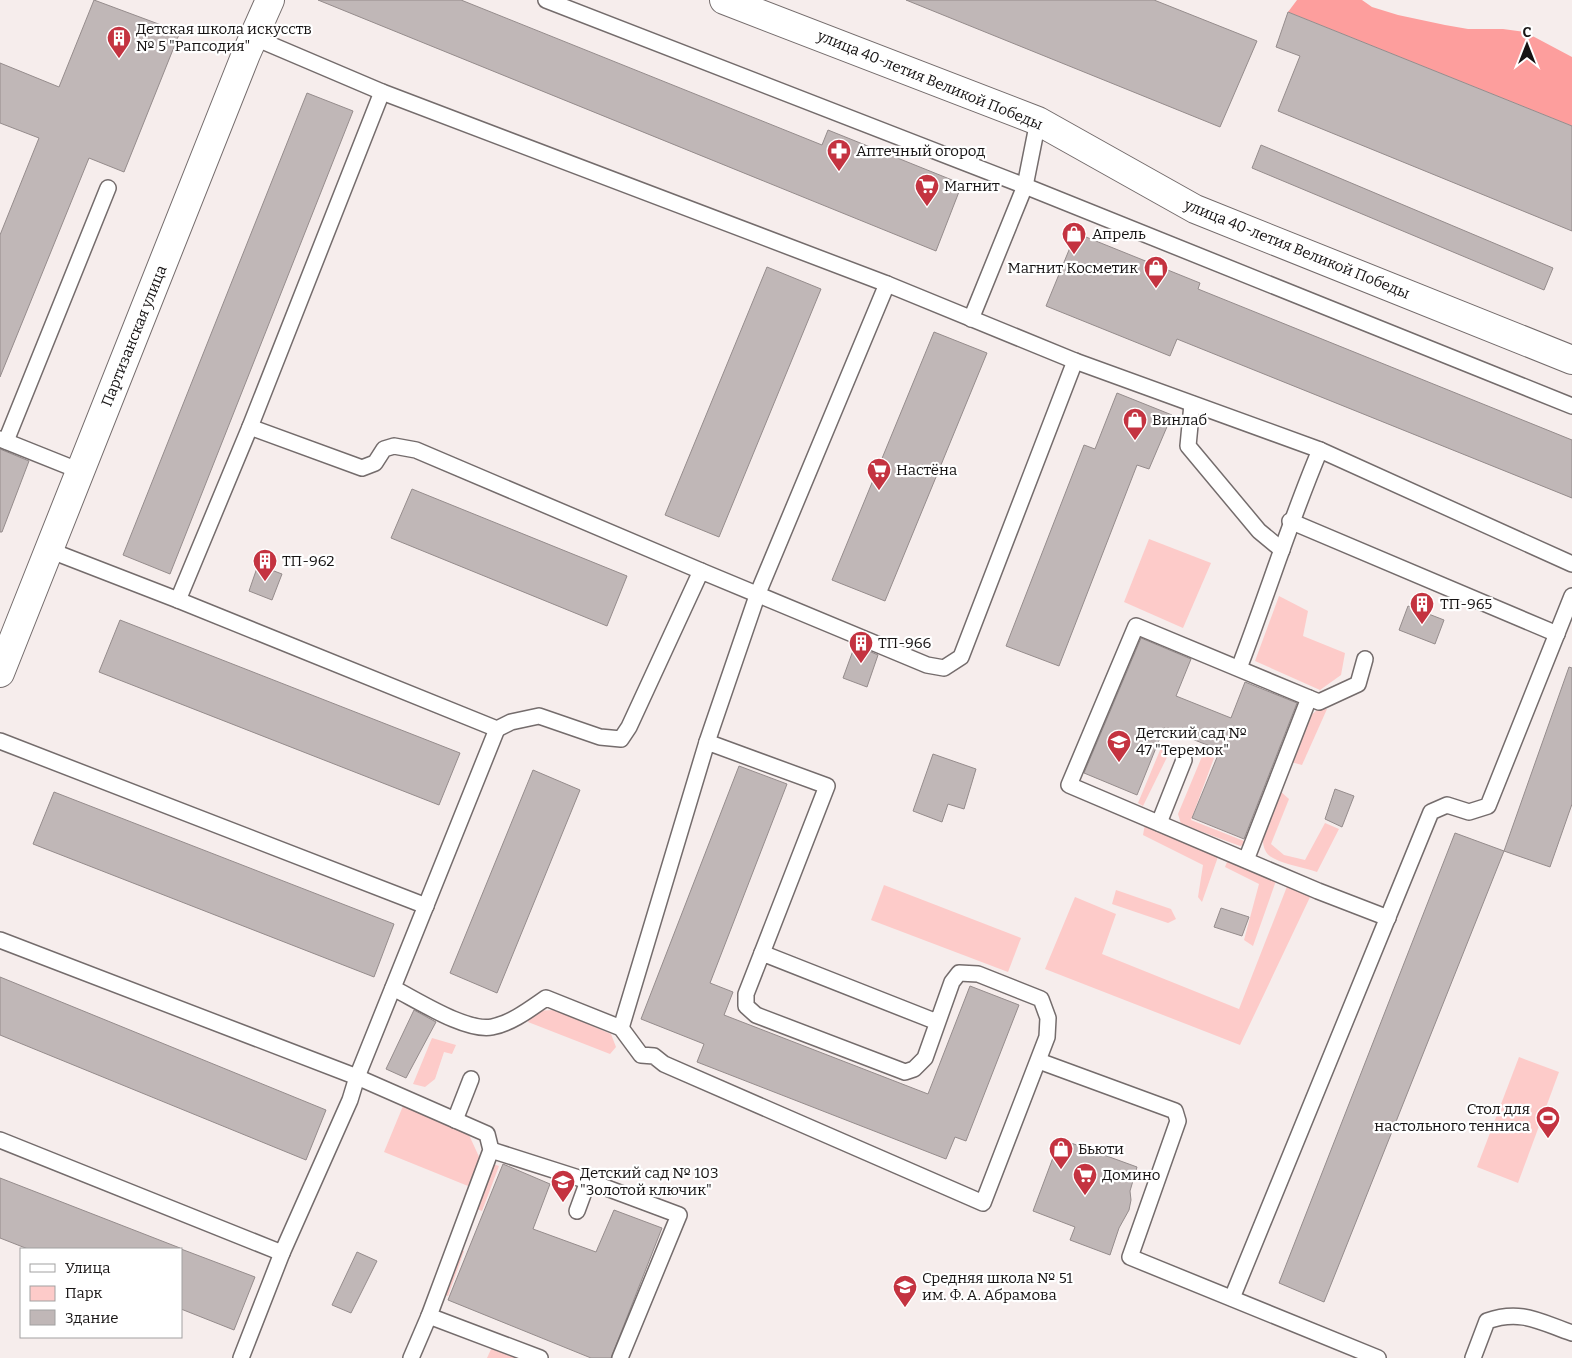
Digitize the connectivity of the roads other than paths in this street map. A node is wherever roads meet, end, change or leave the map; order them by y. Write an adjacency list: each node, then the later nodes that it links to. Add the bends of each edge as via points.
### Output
1 (270, 0): 4 (street, Партизанская улица)
2 (546, 0): 7 (lane)
3 (724, 0): 6 (street, улица 40-летия Великой Победы)
4 (255, 38): 5 (lane); 18 (street, Партизанская улица, via 242,63)
5 (382, 92): 9 (lane); 15 (lane)
6 (1038, 121): 7 (lane); 11 (street, улица 40-летия Великой Победы, via 1196,209)
7 (1025, 186): 10 (lane); 14 (lane)
8 (108, 188): 16 (lane)
9 (888, 284): 10 (lane); 24 (lane)
10 (971, 319): 12 (lane)
11 (1572, 360)
12 (1075, 361): 13 (lane); 24 (lane, via 961,657 944,668 928,666)
13 (1192, 404): 17 (lane); 21 (lane, via 1188,446 1259,532)
14 (1572, 406)
15 (250, 427): 23 (lane, via 362,468 375,463 384,449 394,446 416,450); 26 (lane)
16 (3, 440): 18 (lane)
17 (1320, 450): 19 (lane); 22 (lane)
18 (80, 471): 20 (street, Партизанская улица)
19 (1290, 521): 21 (lane); 27 (lane)
20 (49, 550): 26 (lane); 30 (street, Партизанская улица)
21 (1282, 550): 29 (lane)
22 (1572, 564)
23 (701, 571): 24 (lane); 32 (lane, via 621,739 600,737 539,716 511,722)
24 (758, 594): 34 (lane)
25 (1572, 596): 27 (lane)
26 (178, 600): 32 (lane)
27 (1557, 634): 39 (lane, via 1488,806 1469,812 1448,805 1431,812)
28 (1365, 659): 31 (lane, via 1358,684 1319,702)
29 (1239, 668): 31 (lane); 36 (lane, via 1136,626 1069,785)
30 (0, 673)
31 (1309, 698): 37 (lane)
32 (497, 729): 38 (lane)
33 (0, 741): 38 (lane)
34 (707, 742): 41 (lane, via 827,786); 44 (lane)
35 (1184, 760): 36 (lane)
36 (1159, 823): 37 (lane)
37 (1246, 860): 39 (lane)
38 (426, 906): 42 (lane)
39 (1388, 918): 54 (lane)
40 (0, 940): 46 (lane)
41 (762, 954): 43 (lane); 43 (lane, via 746,994 746,1006 765,1019 905,1072 914,1069 925,1058)
42 (393, 988): 44 (lane, via 469,1025 492,1027 521,1015 546,998); 46 (lane)
43 (937, 1022): 45 (lane, via 952,982 959,973 978,974 1040,999 1048,1018 1047,1037)
44 (621, 1028): 45 (lane, via 641,1055 654,1056 664,1064 983,1203)
45 (1039, 1061): 54 (lane, via 1175,1111 1178,1121 1130,1258)
46 (357, 1077): 48 (lane); 53 (lane, via 350,1100)
47 (471, 1079): 48 (lane)
48 (455, 1120): 50 (lane, via 487,1134)
49 (0, 1140): 53 (lane)
50 (491, 1150): 51 (lane); 55 (lane)
51 (588, 1181): 52 (lane); 60 (lane, via 679,1215)
52 (577, 1212)
53 (282, 1253): 57 (lane)
54 (1232, 1298): 61 (lane)
55 (429, 1316): 58 (lane); 59 (lane)
56 (1572, 1333): 62 (lane, via 1520,1315 1503,1315 1487,1321)
57 (241, 1358)
58 (411, 1358)
59 (540, 1358)
60 (620, 1358)
61 (1378, 1358)
62 (1473, 1358)

